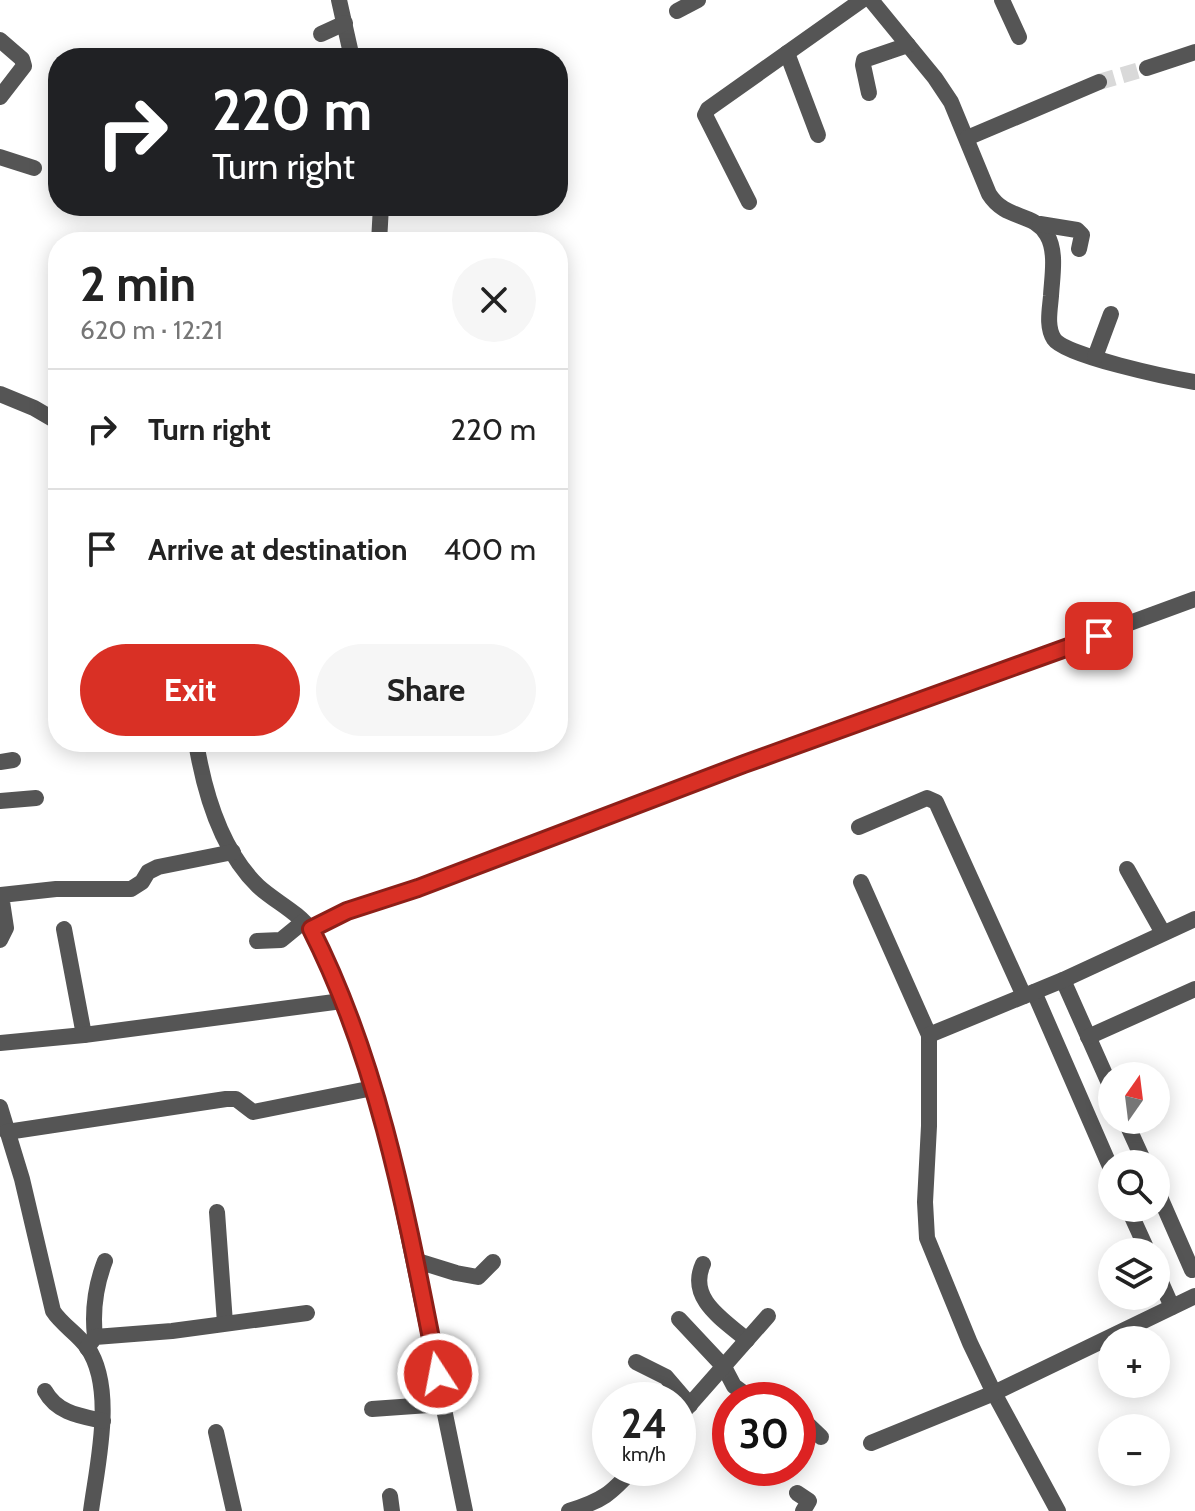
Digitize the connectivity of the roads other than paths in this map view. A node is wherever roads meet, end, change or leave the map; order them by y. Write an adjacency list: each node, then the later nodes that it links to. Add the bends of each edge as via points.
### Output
1 (339, 0): 7 (street)
2 (698, 0): 6 (street)
3 (862, 0): 14 (street)
4 (871, 0): 11 (street)
5 (1002, 0): 9 (street)
6 (677, 11)
7 (345, 23): 8 (street); 12 (street)
8 (321, 34)
9 (1019, 37)
10 (0, 40): 18 (street, via 24,66)
11 (908, 45): 17 (street, via 864,60); 20 (street, via 951,102)
12 (350, 48)
13 (1195, 52): 15 (street)
14 (787, 53): 19 (street); 23 (street, via 705,115)
15 (1147, 68)
16 (1099, 82): 20 (street)
17 (869, 93)
18 (0, 97)
19 (818, 135)
20 (967, 138): 24 (street, via 997,208)
21 (0, 157): 22 (street)
22 (34, 168)
23 (749, 202)
24 (1040, 224): 25 (street, via 1077,230 1082,235); 27 (street, via 1053,260 1049,326 1054,340)
25 (1079, 249)
26 (1111, 314): 27 (street)
27 (1095, 357): 28 (street)
28 (1195, 382)
29 (0, 394): 30 (street)
30 (48, 416)
31 (1195, 599): 41 (street)
32 (197, 752): 36 (street)
33 (36, 798): 34 (street)
34 (0, 801)
35 (859, 827): 48 (street, via 927,798 936,802)
36 (233, 852): 39 (street, via 158,867 131,889); 41 (street, via 257,885)
37 (1127, 869): 43 (street)
38 (861, 882): 51 (street)
39 (0, 895): 44 (street, via 6,928)
40 (1195, 919): 43 (street)
41 (307, 925): 45 (street, via 281,940); 49 (street)
42 (64, 929): 50 (street)
43 (1163, 933): 46 (street)
44 (0, 940)
45 (257, 941)
46 (1063, 980): 48 (street); 52 (street)
47 (1195, 989): 52 (street)
48 (1029, 994): 51 (street); 58 (street)
49 (342, 1001): 50 (street); 55 (street)
50 (84, 1035): 53 (street)
51 (929, 1035): 80 (street, via 927,1238)
52 (1088, 1037): 54 (street)
53 (0, 1043)
54 (1099, 1062)
55 (373, 1088): 57 (street, via 253,1112 236,1099 226,1099); 61 (street)
56 (0, 1107): 57 (street)
57 (7, 1132): 74 (street, via 53,1311 60,1322)
58 (1102, 1150)
59 (217, 1212): 72 (street)
60 (1170, 1220): 65 (street)
61 (414, 1260): 63 (street, via 478,1277); 82 (street)
62 (105, 1261): 74 (street, via 95,1292)
63 (493, 1262)
64 (703, 1264): 73 (street, via 700,1296)
65 (1192, 1270)
66 (1195, 1296): 68 (street)
67 (1170, 1302): 68 (street)
68 (1172, 1307): 80 (street)
69 (307, 1313): 72 (street)
70 (768, 1316): 73 (street)
71 (679, 1319): 76 (street)
72 (225, 1323): 74 (street)
73 (747, 1340): 76 (street)
74 (91, 1342): 84 (street)
75 (636, 1362): 77 (street)
76 (724, 1367): 78 (street); 81 (street)
77 (670, 1382)
78 (732, 1382)
79 (45, 1391): 84 (street, via 66,1411)
80 (994, 1393): 88 (street); 96 (street)
81 (696, 1398)
82 (443, 1404): 83 (street); 93 (street)
83 (372, 1409)
84 (103, 1421): 91 (street)
85 (216, 1432): 92 (street)
86 (816, 1432): 87 (street)
87 (821, 1437)
88 (871, 1443)
89 (618, 1486): 94 (street, via 596,1503)
90 (797, 1493): 95 (street, via 809,1501)
91 (91, 1511)
92 (234, 1511)
93 (465, 1511)
94 (569, 1511)
95 (803, 1511)
96 (1058, 1511)

